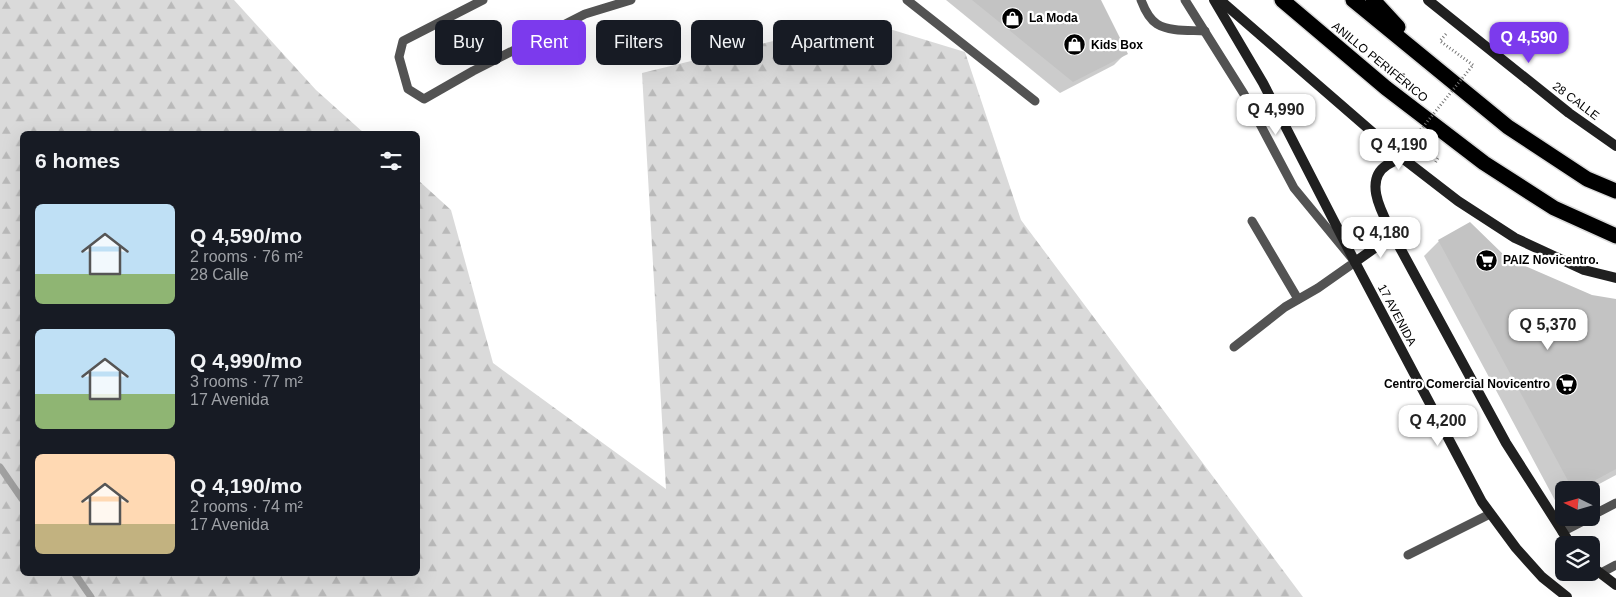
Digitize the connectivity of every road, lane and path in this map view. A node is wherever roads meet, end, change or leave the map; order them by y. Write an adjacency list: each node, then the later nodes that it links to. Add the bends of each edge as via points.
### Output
1 (483, 0): 2 (lane, via 403,41 399,58 408,89 424,99 481,66 585,14)
2 (631, 0)
3 (907, 0): 15 (lane)
4 (1140, 0): 12 (lane, via 1156,23 1172,29)
5 (1185, 0): 12 (lane)
6 (1214, 0): 23 (street, 17 AVENIDA, via 1263,83)
7 (1220, 0): 17 (street)
8 (1282, 0): 22 (highway, ANILLO PERIFÉRICO, via 1386,88 1484,164 1554,208)
9 (1353, 0): 14 (highway)
10 (1373, 0): 14 (highway)
11 (1428, 0): 16 (street, 28 CALLE, via 1569,113)
12 (1205, 31): 23 (lane, via 1244,94 1294,188)
13 (1440, 41): 18 (path, bridge, via 1473,65 1414,138)
14 (1432, 65): 19 (highway, via 1508,127 1587,179)
15 (1035, 101)
16 (1616, 146)
17 (1401, 157): 21 (street, via 1382,169 1376,186 1379,204); 24 (street, via 1458,201 1515,238 1584,270)
18 (1438, 158)
19 (1616, 191)
20 (1252, 221): 25 (lane)
21 (1393, 235): 23 (street); 31 (street, via 1506,443)
22 (1616, 236)
23 (1355, 262): 25 (lane); 29 (street, 17 AVENIDA)
24 (1616, 278)
25 (1298, 298): 26 (lane)
26 (1234, 347)
27 (1616, 503): 28 (lane)
28 (1600, 512)
29 (1490, 514): 33 (lane); 37 (street, 17 AVENIDA, via 1516,548)
30 (1573, 526): 31 (lane)
31 (1562, 532): 32 (street)
32 (1565, 536)
33 (1408, 555)
34 (1616, 565): 35 (lane)
35 (1601, 573): 36 (street)
36 (1616, 585)
37 (1567, 597)

